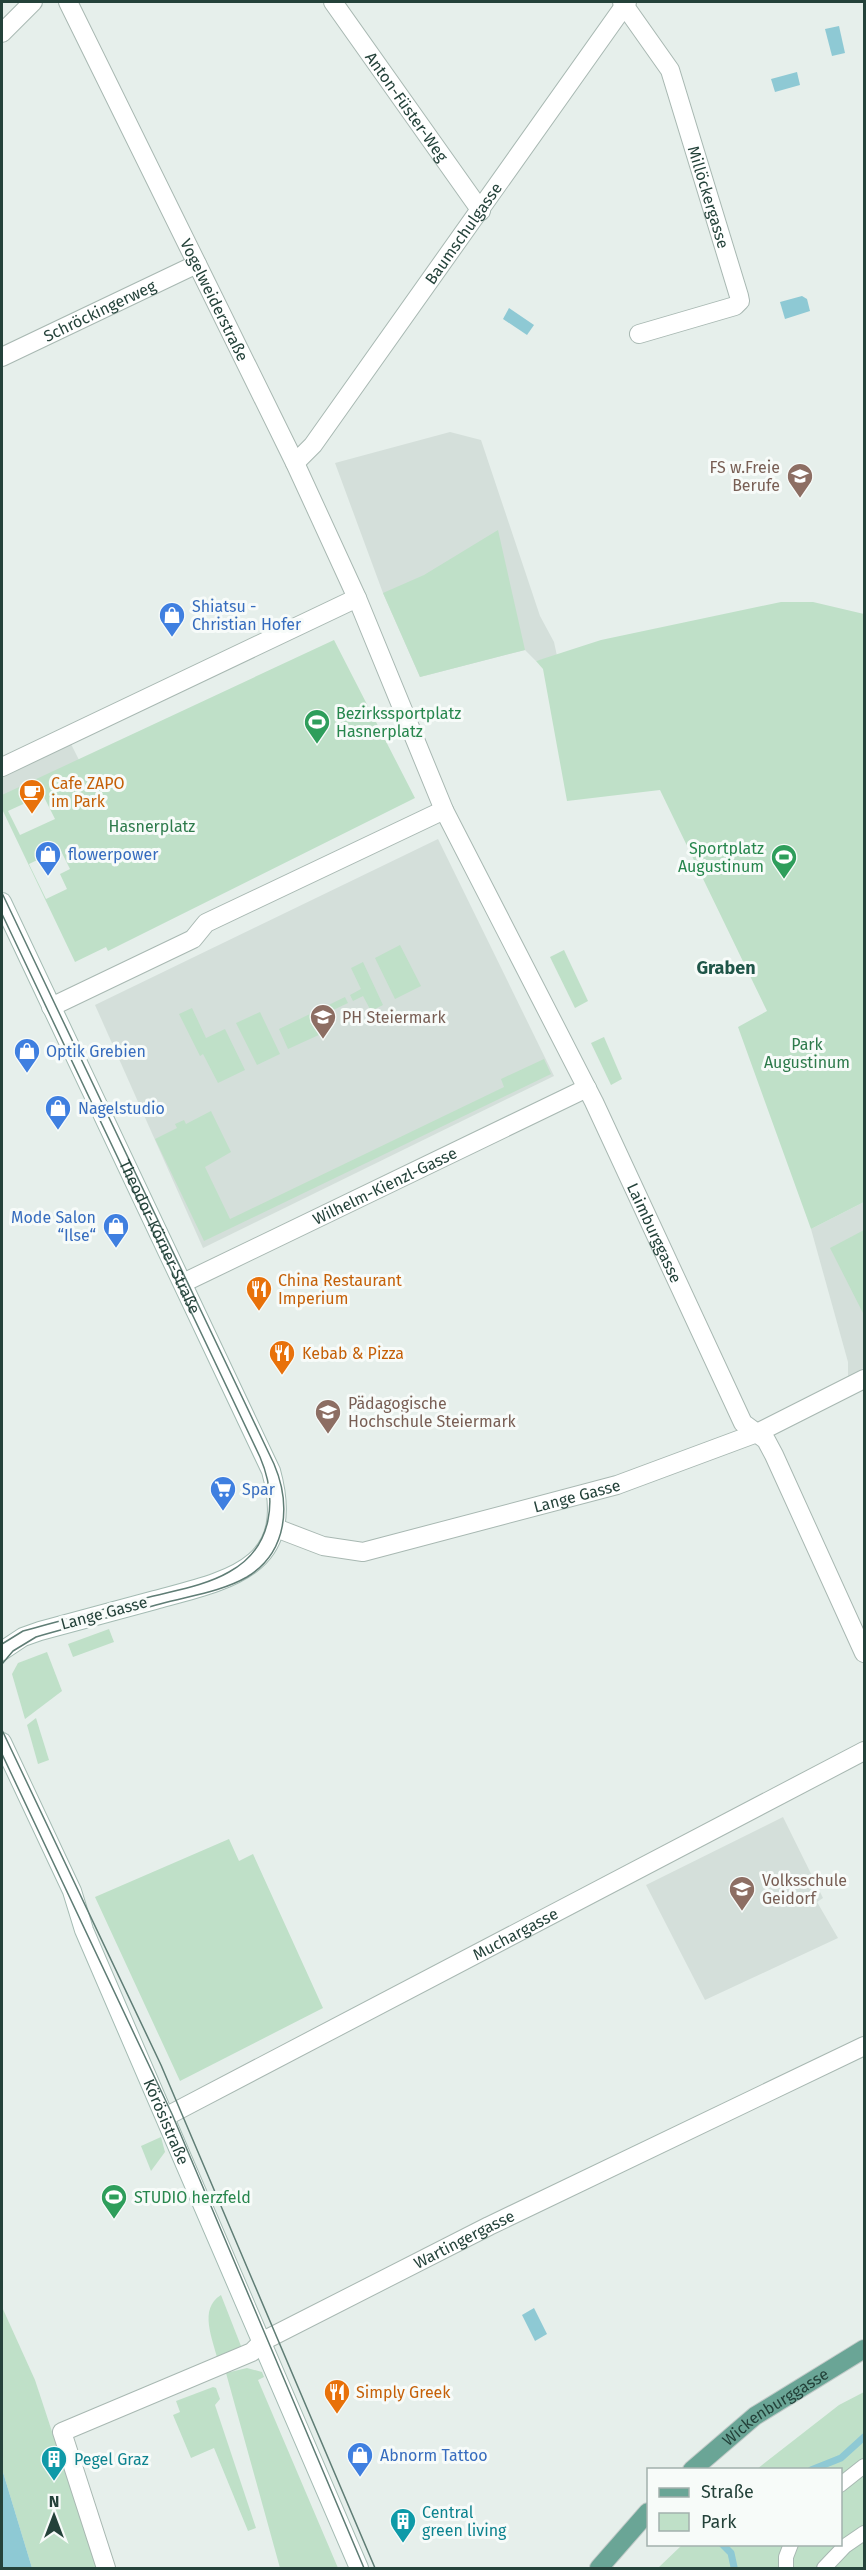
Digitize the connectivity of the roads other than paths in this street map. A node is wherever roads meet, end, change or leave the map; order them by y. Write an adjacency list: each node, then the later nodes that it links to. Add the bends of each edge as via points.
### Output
1 (33, 2): 5 (street)
2 (68, 2): 7 (street, Vogelweiderstraße)
3 (333, 2): 6 (street, Anton-Füster-Weg)
4 (625, 2): 6 (street, Baumschulgasse); 8 (street, Millöckergasse, via 670,70 740,296 735,306)
5 (2, 33)
6 (481, 211): 10 (street, Baumschulgasse, via 313,446)
7 (197, 264): 9 (street, Schröckingerweg); 10 (street, Vogelweiderstraße)
8 (639, 334)
9 (2, 357)
10 (296, 464): 11 (street, Vogelweiderstraße)
11 (357, 598): 12 (street); 13 (street)
12 (2, 767)
13 (444, 810): 15 (street, via 206,923 193,939); 16 (street, Laimburggasse)
14 (2, 902): 15 (street, Theodor-Körner-Straße)
15 (51, 1007): 17 (street, Theodor-Körner-Straße)
16 (587, 1088): 17 (street, Wilhelm-Kienzl-Gasse); 19 (street, Laimburggasse, via 743,1423)
17 (183, 1283): 20 (street, Theodor-Körner-Straße, via 271,1471 278,1508)
18 (864, 1380): 19 (street, Lange Gasse)
19 (757, 1433): 20 (street, Lange Gasse, via 617,1485 363,1552 323,1546); 22 (street, Laimburggasse, via 774,1455)
20 (276, 1528): 21 (street, Lange Gasse, via 269,1544 243,1571 214,1584 23,1636)
21 (2, 1651)
22 (864, 1653)
23 (2, 1742): 26 (street, Körösistraße, via 72,1891 84,1930)
24 (864, 1751): 26 (street, Muchargasse)
25 (864, 2046): 27 (street, Wartingergasse, via 489,2226)
26 (167, 2116): 27 (street, Körösistraße)
27 (262, 2341): 35 (street, Wartingergasse, via 252,2352 62,2432); 36 (street, Körösistraße)
28 (864, 2349): 30 (main road, Wickenburggasse, via 755,2416)
29 (864, 2466): 31 (street)
30 (693, 2468)
31 (842, 2483)
32 (647, 2513): 37 (main road)
33 (864, 2532): 39 (street)
34 (790, 2546): 38 (street)
35 (106, 2568)
36 (359, 2568)
37 (599, 2568)
38 (786, 2568)
39 (824, 2568)

